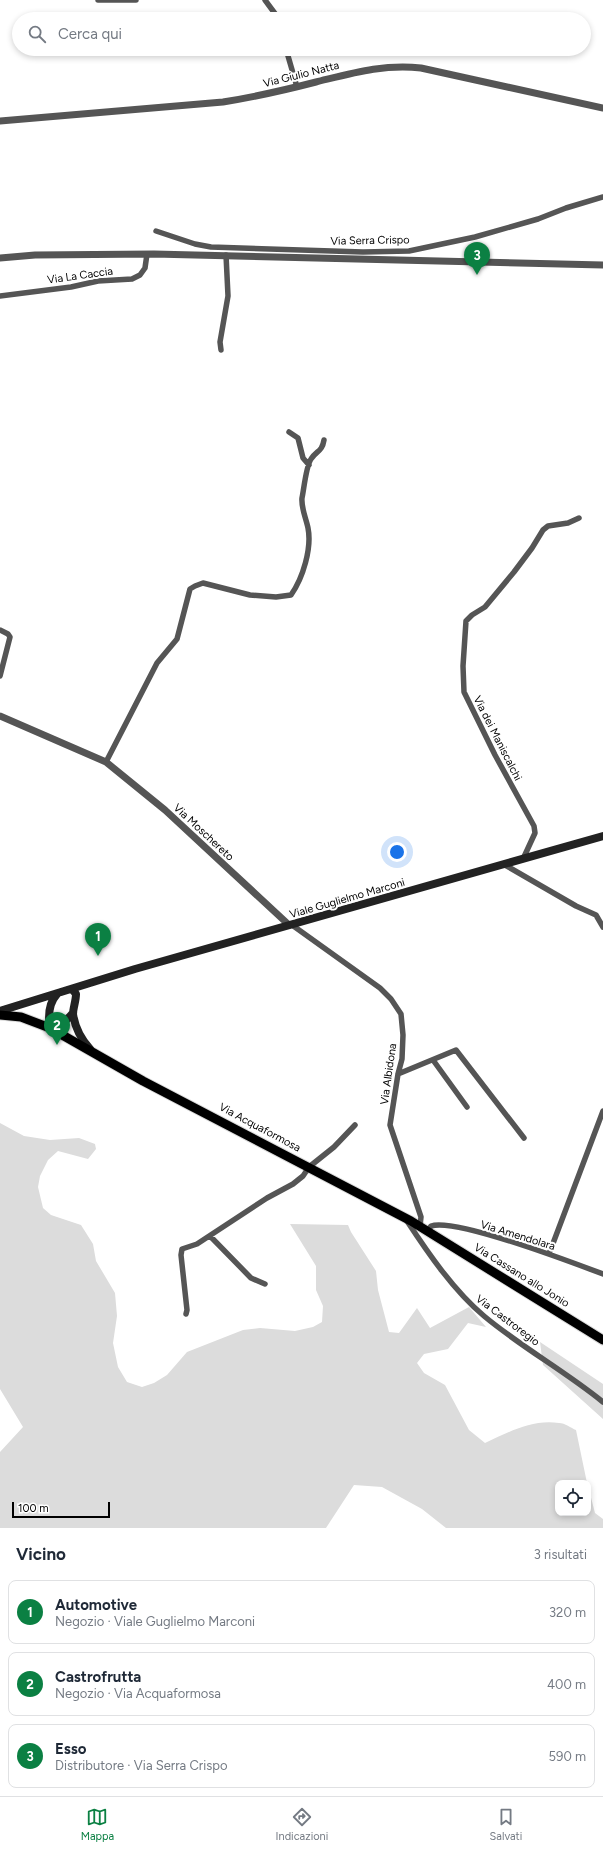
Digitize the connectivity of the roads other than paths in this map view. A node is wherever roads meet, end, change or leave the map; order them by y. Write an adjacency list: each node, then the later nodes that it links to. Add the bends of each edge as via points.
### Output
1 (98, 0): 2 (street)
2 (136, 0)
3 (265, 0): 4 (street)
4 (274, 12)
5 (288, 56): 6 (street)
6 (297, 87): 7 (street, Via Giulio Natta, via 372,68 402,66 422,68); 8 (street, Via Giulio Natta, via 223,102)
7 (603, 108)
8 (0, 121)
9 (603, 197): 10 (street, Via Serra Crispo, via 475,237 409,252 211,247)
10 (156, 231)
11 (147, 254): 12 (street); 13 (street, via 35,255); 15 (street, Via La Caccia, via 145,268 140,275 132,278)
12 (226, 255): 14 (street); 16 (street, via 228,296 220,342)
13 (0, 258)
14 (603, 265)
15 (0, 296)
16 (221, 350)
17 (289, 432): 19 (street, via 298,438 303,458)
18 (324, 440): 19 (street, via 322,448 310,459)
19 (309, 465): 24 (street, via 302,508 309,537 303,567 292,595 250,595 203,583 190,589 177,639 157,662)
20 (579, 518): 26 (street, Via dei Maniscalchi, via 568,524 548,526 543,530 514,572 485,607 468,618 463,666 464,692 534,826 534,839)
21 (0, 630): 22 (street, via 10,637)
22 (0, 676)
23 (0, 716): 24 (street, Via Moschereto)
24 (103, 761): 28 (street, Via Moschereto, via 165,810)
25 (603, 836): 26 (main road, Viale Guglielmo Marconi)
26 (522, 860): 27 (main road, Viale Guglielmo Marconi)
27 (505, 865): 28 (main road, Viale Guglielmo Marconi); 29 (street, via 596,915)
28 (291, 925): 30 (main road, Viale Guglielmo Marconi); 40 (street, Via Albidona, via 392,999 401,1014 403,1034 402,1059)
29 (603, 927)
30 (97, 982): 31 (main road); 33 (main road)
31 (72, 989): 32 (main road); 33 (main road)
32 (57, 994): 34 (main road); 37 (main road, via 49,1011)
33 (76, 997): 35 (main road)
34 (0, 1011)
35 (73, 1013): 37 (main road, via 64,1022); 38 (main road, via 80,1036)
36 (0, 1015): 37 (main road, Via Acquaformosa, via 21,1017)
37 (50, 1028): 38 (main road, Via Acquaformosa)
38 (90, 1049): 45 (main road, Via Acquaformosa, via 144,1081)
39 (433, 1060): 40 (street); 41 (street); 44 (street, via 456,1050)
40 (398, 1074): 47 (street, Via Albidona, via 390,1125)
41 (467, 1107)
42 (603, 1111): 49 (street)
43 (356, 1125): 45 (street)
44 (524, 1138)
45 (309, 1167): 46 (main road, Via Acquaformosa); 48 (street, via 293,1184)
46 (404, 1217): 47 (main road, Via Acquaformosa); 54 (street, Via Castroregio, via 466,1300 484,1316)
47 (424, 1228): 49 (street, Via Amendolara, via 435,1224 460,1228); 53 (main road, Via Cassano allo Jonio)
48 (210, 1236): 51 (street, via 251,1278); 52 (street, via 182,1249)
49 (549, 1254): 50 (street, Via Amendolara)
50 (603, 1274)
51 (265, 1284)
52 (186, 1314)
53 (603, 1340)
54 (603, 1402)

